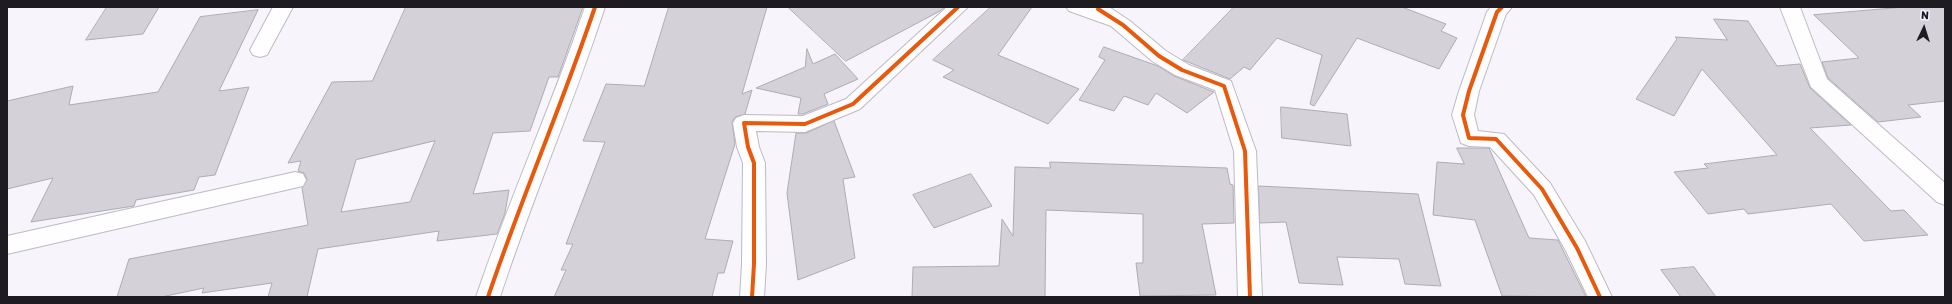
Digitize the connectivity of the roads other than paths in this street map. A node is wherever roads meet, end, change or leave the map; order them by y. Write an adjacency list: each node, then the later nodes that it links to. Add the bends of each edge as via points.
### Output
1 (283, 7): 9 (street)
2 (595, 7): 13 (street, via 580,55 510,231)
3 (958, 7): 14 (street, via 852,104 805,124 744,123 754,163)
4 (1076, 7): 8 (street)
5 (1099, 7): 8 (street, via 1098,9)
6 (1502, 7): 16 (street, via 1469,91 1463,114 1469,138 1496,139 1542,189 1577,248)
7 (1790, 7): 11 (street, via 1818,82)
8 (1123, 25): 15 (street, via 1176,67 1224,86 1245,151)
9 (260, 50)
10 (295, 180): 12 (street)
11 (1945, 196)
12 (7, 244)
13 (488, 297)
14 (752, 297)
15 (1250, 297)
16 (1600, 297)

